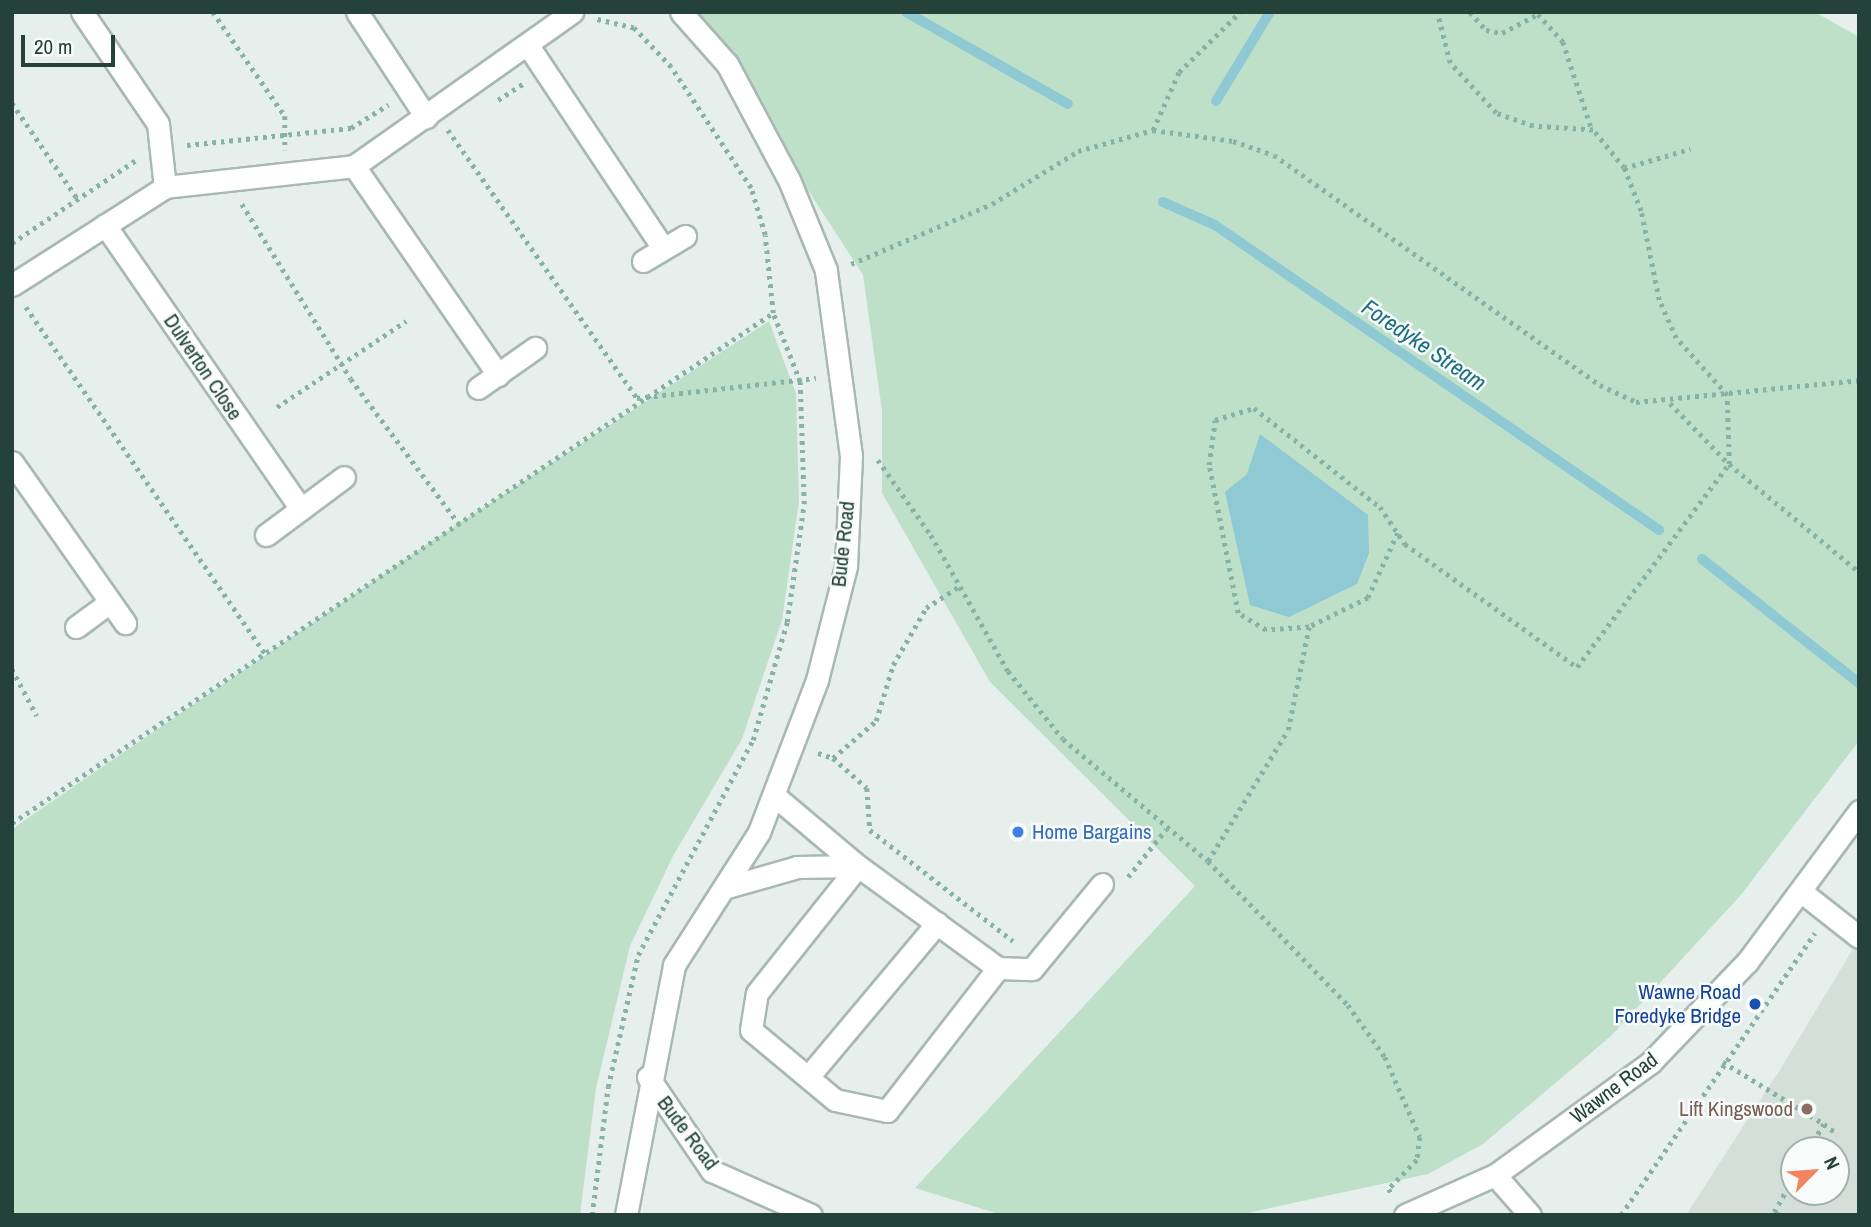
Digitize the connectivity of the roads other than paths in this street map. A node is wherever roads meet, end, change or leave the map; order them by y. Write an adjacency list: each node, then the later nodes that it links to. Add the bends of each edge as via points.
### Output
1 (82, 12): 8 (street, via 158,124)
2 (572, 12): 5 (street)
3 (681, 12): 24 (street, Bude Road, via 727,64 789,180 826,270 842,372 851,456 846,565 797,747)
4 (360, 14): 6 (street, via 409,91)
5 (529, 47): 6 (street); 11 (street)
6 (430, 114): 7 (street)
7 (354, 166): 8 (street); 15 (street)
8 (166, 187): 9 (street)
9 (106, 225): 13 (street); 19 (street, Dulverton Close)
10 (685, 236): 11 (street)
11 (663, 248): 12 (street)
12 (643, 261)
13 (13, 283)
14 (535, 348): 15 (street)
15 (498, 375): 16 (street)
16 (478, 388)
17 (12, 462): 21 (street)
18 (344, 477): 19 (street)
19 (301, 509): 20 (street)
20 (266, 535)
21 (110, 602): 22 (street); 23 (street)
22 (125, 623)
23 (76, 627)
24 (776, 797): 26 (street); 28 (street, Bude Road)
25 (1859, 811): 29 (street, Wawne Road)
26 (858, 866): 28 (street, via 797,867); 30 (street); 34 (street, via 757,993 751,1030)
27 (1110, 887): 32 (street, via 1032,969)
28 (723, 888): 33 (street, Bude Road, via 674,965)
29 (1803, 893): 31 (street); 35 (street, Wawne Road, via 1670,1045)
30 (937, 922): 32 (street); 34 (street)
31 (1859, 937)
32 (998, 968): 34 (street, via 887,1111 835,1100)
33 (648, 1077): 37 (street, Bude Road); 38 (street, Bude Road, via 712,1171)
34 (808, 1077)
35 (1495, 1175): 36 (street, Wawne Road); 39 (street)
36 (1401, 1210)
37 (626, 1215)
38 (811, 1215)
39 (1530, 1215)

